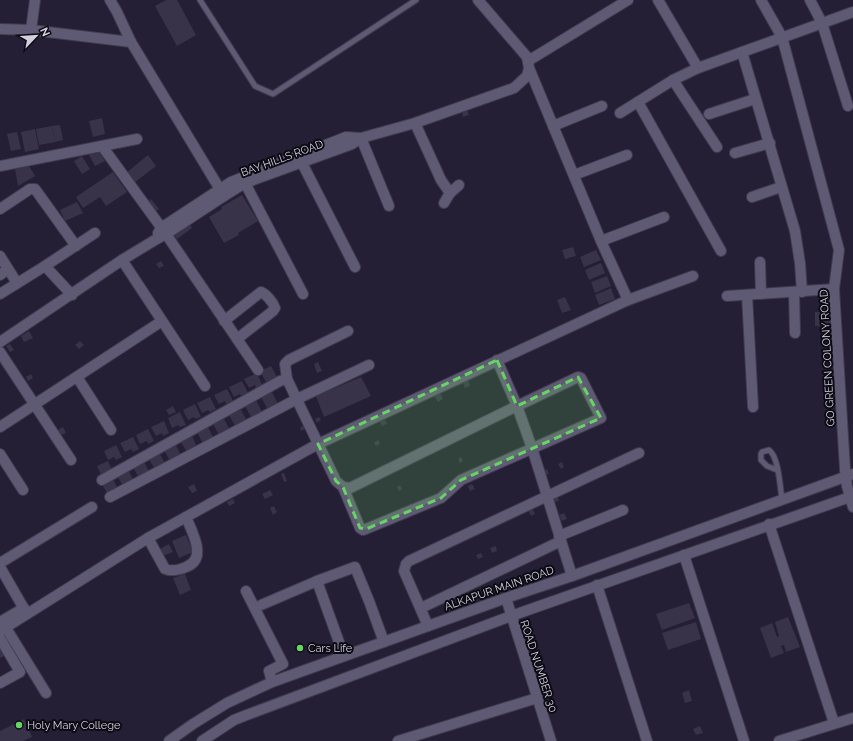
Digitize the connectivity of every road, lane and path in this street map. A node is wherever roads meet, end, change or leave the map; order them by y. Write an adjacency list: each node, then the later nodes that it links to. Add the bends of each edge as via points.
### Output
1 (35, 0): 13 (street)
2 (110, 0): 15 (street)
3 (200, 0): 4 (lane, via 255,86 273,94)
4 (416, 0)
5 (478, 0): 17 (street, via 527,57)
6 (628, 0): 17 (street)
7 (658, 0): 18 (street)
8 (761, 0): 14 (street, GO GREEN COLONY ROAD)
9 (810, 0): 11 (street)
10 (853, 12): 11 (street)
11 (822, 23): 14 (street); 23 (street)
12 (0, 29): 13 (street)
13 (31, 30): 15 (street)
14 (782, 37): 16 (street); 61 (street, GO GREEN COLONY ROAD, via 839,250)
15 (131, 42): 41 (street)
16 (742, 52): 18 (street); 20 (street)
17 (528, 65): 26 (street, BAY HILLS ROAD, via 527,76 514,88); 27 (street)
18 (698, 68): 19 (street)
19 (674, 80): 21 (street); 32 (street)
20 (756, 99): 25 (street); 30 (street)
21 (638, 102): 24 (street); 52 (street)
22 (602, 106): 27 (street)
23 (848, 106)
24 (620, 113)
25 (709, 114)
26 (415, 123): 28 (street, BAY HILLS ROAD); 42 (street, via 441,180)
27 (553, 126): 37 (street)
28 (361, 138): 35 (street, BAY HILLS ROAD, via 352,144); 41 (street, via 346,137 231,182); 45 (street)
29 (137, 139): 31 (street)
30 (770, 144): 33 (street); 40 (street)
31 (102, 146): 36 (street); 48 (street)
32 (717, 147)
33 (735, 152)
34 (627, 155): 37 (street)
35 (302, 163): 38 (street, BAY HILLS ROAD); 57 (street)
36 (0, 166)
37 (574, 175): 50 (street)
38 (245, 183): 41 (street, BAY HILLS ROAD); 64 (street)
39 (459, 186): 42 (street)
40 (781, 188): 43 (street); 62 (street, via 795,231 800,263)
41 (222, 192): 48 (street)
42 (450, 193): 44 (street)
43 (752, 197)
44 (444, 203)
45 (389, 206)
46 (0, 209): 51 (street, via 35,189)
47 (664, 217): 50 (street)
48 (164, 231): 54 (street, via 155,240); 71 (street)
49 (95, 233): 51 (street)
50 (601, 241): 69 (street)
51 (76, 246): 56 (street)
52 (721, 251)
53 (0, 256): 58 (street)
54 (122, 260): 66 (street); 70 (street)
55 (760, 262): 65 (street)
56 (45, 266): 60 (street); 66 (street)
57 (355, 268)
58 (4, 272): 60 (street)
59 (693, 276): 69 (street)
60 (17, 283): 63 (street)
61 (834, 289): 62 (street); 95 (street, GO GREEN COLONY ROAD)
62 (798, 292): 65 (street); 73 (street)
63 (0, 294)
64 (303, 294)
65 (761, 294): 67 (street)
66 (72, 295): 75 (street)
67 (747, 295): 68 (street); 86 (street)
68 (727, 296)
69 (628, 300): 77 (street)
70 (162, 321): 80 (street); 82 (street)
71 (224, 321): 74 (street); 74 (street, via 261,292 274,305 273,312)
72 (348, 331): 81 (street, via 290,360 285,364)
73 (796, 333)
74 (236, 339): 79 (street)
75 (0, 342)
76 (0, 352): 84 (street)
77 (497, 360): 85 (street); 89 (street)
78 (369, 365): 83 (street)
79 (258, 370)
80 (77, 377): 84 (street); 88 (street)
81 (287, 379): 83 (street); 96 (street)
82 (205, 386)
83 (297, 398): 89 (street); 99 (street)
84 (36, 404): 87 (street); 93 (street)
85 (517, 406): 90 (street); 90 (street, via 581,378 601,418); 97 (street, via 350,488)
86 (753, 407)
87 (0, 427)
88 (111, 430)
89 (318, 444): 97 (street, via 336,481); 105 (street)
90 (532, 448): 97 (street, via 461,480 441,498 363,530); 100 (street)
91 (639, 453): 100 (street)
92 (0, 454): 98 (street)
93 (71, 460)
94 (777, 470): 101 (lane)
95 (849, 473): 101 (street, ALKAPUR MAIN ROAD); 102 (street, GO GREEN COLONY ROAD)
96 (102, 480)
97 (343, 487)
98 (23, 490)
99 (110, 497)
100 (547, 497): 108 (street); 118 (street, via 406,564 404,571)
101 (782, 499): 112 (street, ALKAPUR MAIN ROAD)
102 (852, 500): 106 (street)
103 (92, 507): 110 (street)
104 (623, 510): 108 (street)
105 (186, 517): 107 (street); 107 (street, via 198,551 191,566 171,571 165,569)
106 (769, 524): 109 (street); 133 (street)
107 (148, 538): 119 (street)
108 (560, 539): 112 (street); 118 (street)
109 (684, 555): 114 (street); 139 (street)
110 (0, 563)
111 (0, 567): 119 (street)
112 (572, 576): 116 (street, ALKAPUR MAIN ROAD)
113 (317, 581): 117 (street); 124 (street, via 355,567); 125 (street)
114 (597, 586): 120 (street); 138 (street)
115 (246, 592): 126 (street, via 283,664 269,671)
116 (506, 598): 120 (street, ROAD NUMBER 30); 121 (street, ALKAPUR MAIN ROAD)
117 (261, 605)
118 (421, 608): 121 (street)
119 (25, 611): 122 (street)
120 (511, 616): 129 (street, ROAD NUMBER 30); 132 (street)
121 (428, 626): 124 (street, ALKAPUR MAIN ROAD)
122 (2, 627): 128 (street)
123 (0, 638): 127 (street, via 20,672)
124 (384, 642): 125 (street, ALKAPUR MAIN ROAD)
125 (344, 656): 126 (street, ALKAPUR MAIN ROAD)
126 (272, 682): 130 (street, ALKAPUR MAIN ROAD)
127 (0, 683)
128 (46, 693)
129 (537, 698): 136 (street); 137 (street, ROAD NUMBER 30)
130 (217, 709): 132 (street); 134 (street, ALKAPUR MAIN ROAD)
131 (853, 718): 133 (street)
132 (227, 724): 135 (street)
133 (834, 724): 140 (street)
134 (169, 741)
135 (202, 741)
136 (398, 741)
137 (551, 741)
138 (647, 741)
139 (744, 741)
140 (779, 741)

